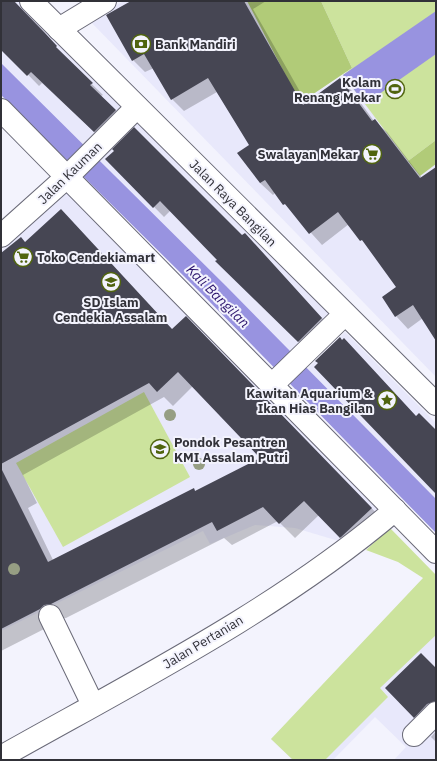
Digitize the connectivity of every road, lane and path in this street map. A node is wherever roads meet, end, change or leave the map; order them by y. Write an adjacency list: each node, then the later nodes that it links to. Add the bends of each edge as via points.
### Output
1 (31, 1): 3 (street, Jalan Raya Bangilan)
2 (106, 1): 3 (street)
3 (59, 29): 4 (street, Jalan Raya Bangilan)
4 (137, 107): 6 (street, Jalan Kauman); 8 (street, Jalan Raya Bangilan)
5 (1, 110): 6 (street)
6 (71, 173): 7 (street, Jalan Kauman); 9 (street)
7 (1, 236)
8 (345, 314): 9 (street); 10 (street, Jalan Raya Bangilan)
9 (275, 382): 11 (street)
10 (436, 404)
11 (394, 510): 12 (street); 14 (street, Jalan Pertanian, via 329,563 262,607)
12 (436, 552)
13 (50, 616): 14 (street)
14 (93, 705): 17 (street, Jalan Pertanian)
15 (436, 713): 16 (street)
16 (414, 735)
17 (1, 757)

